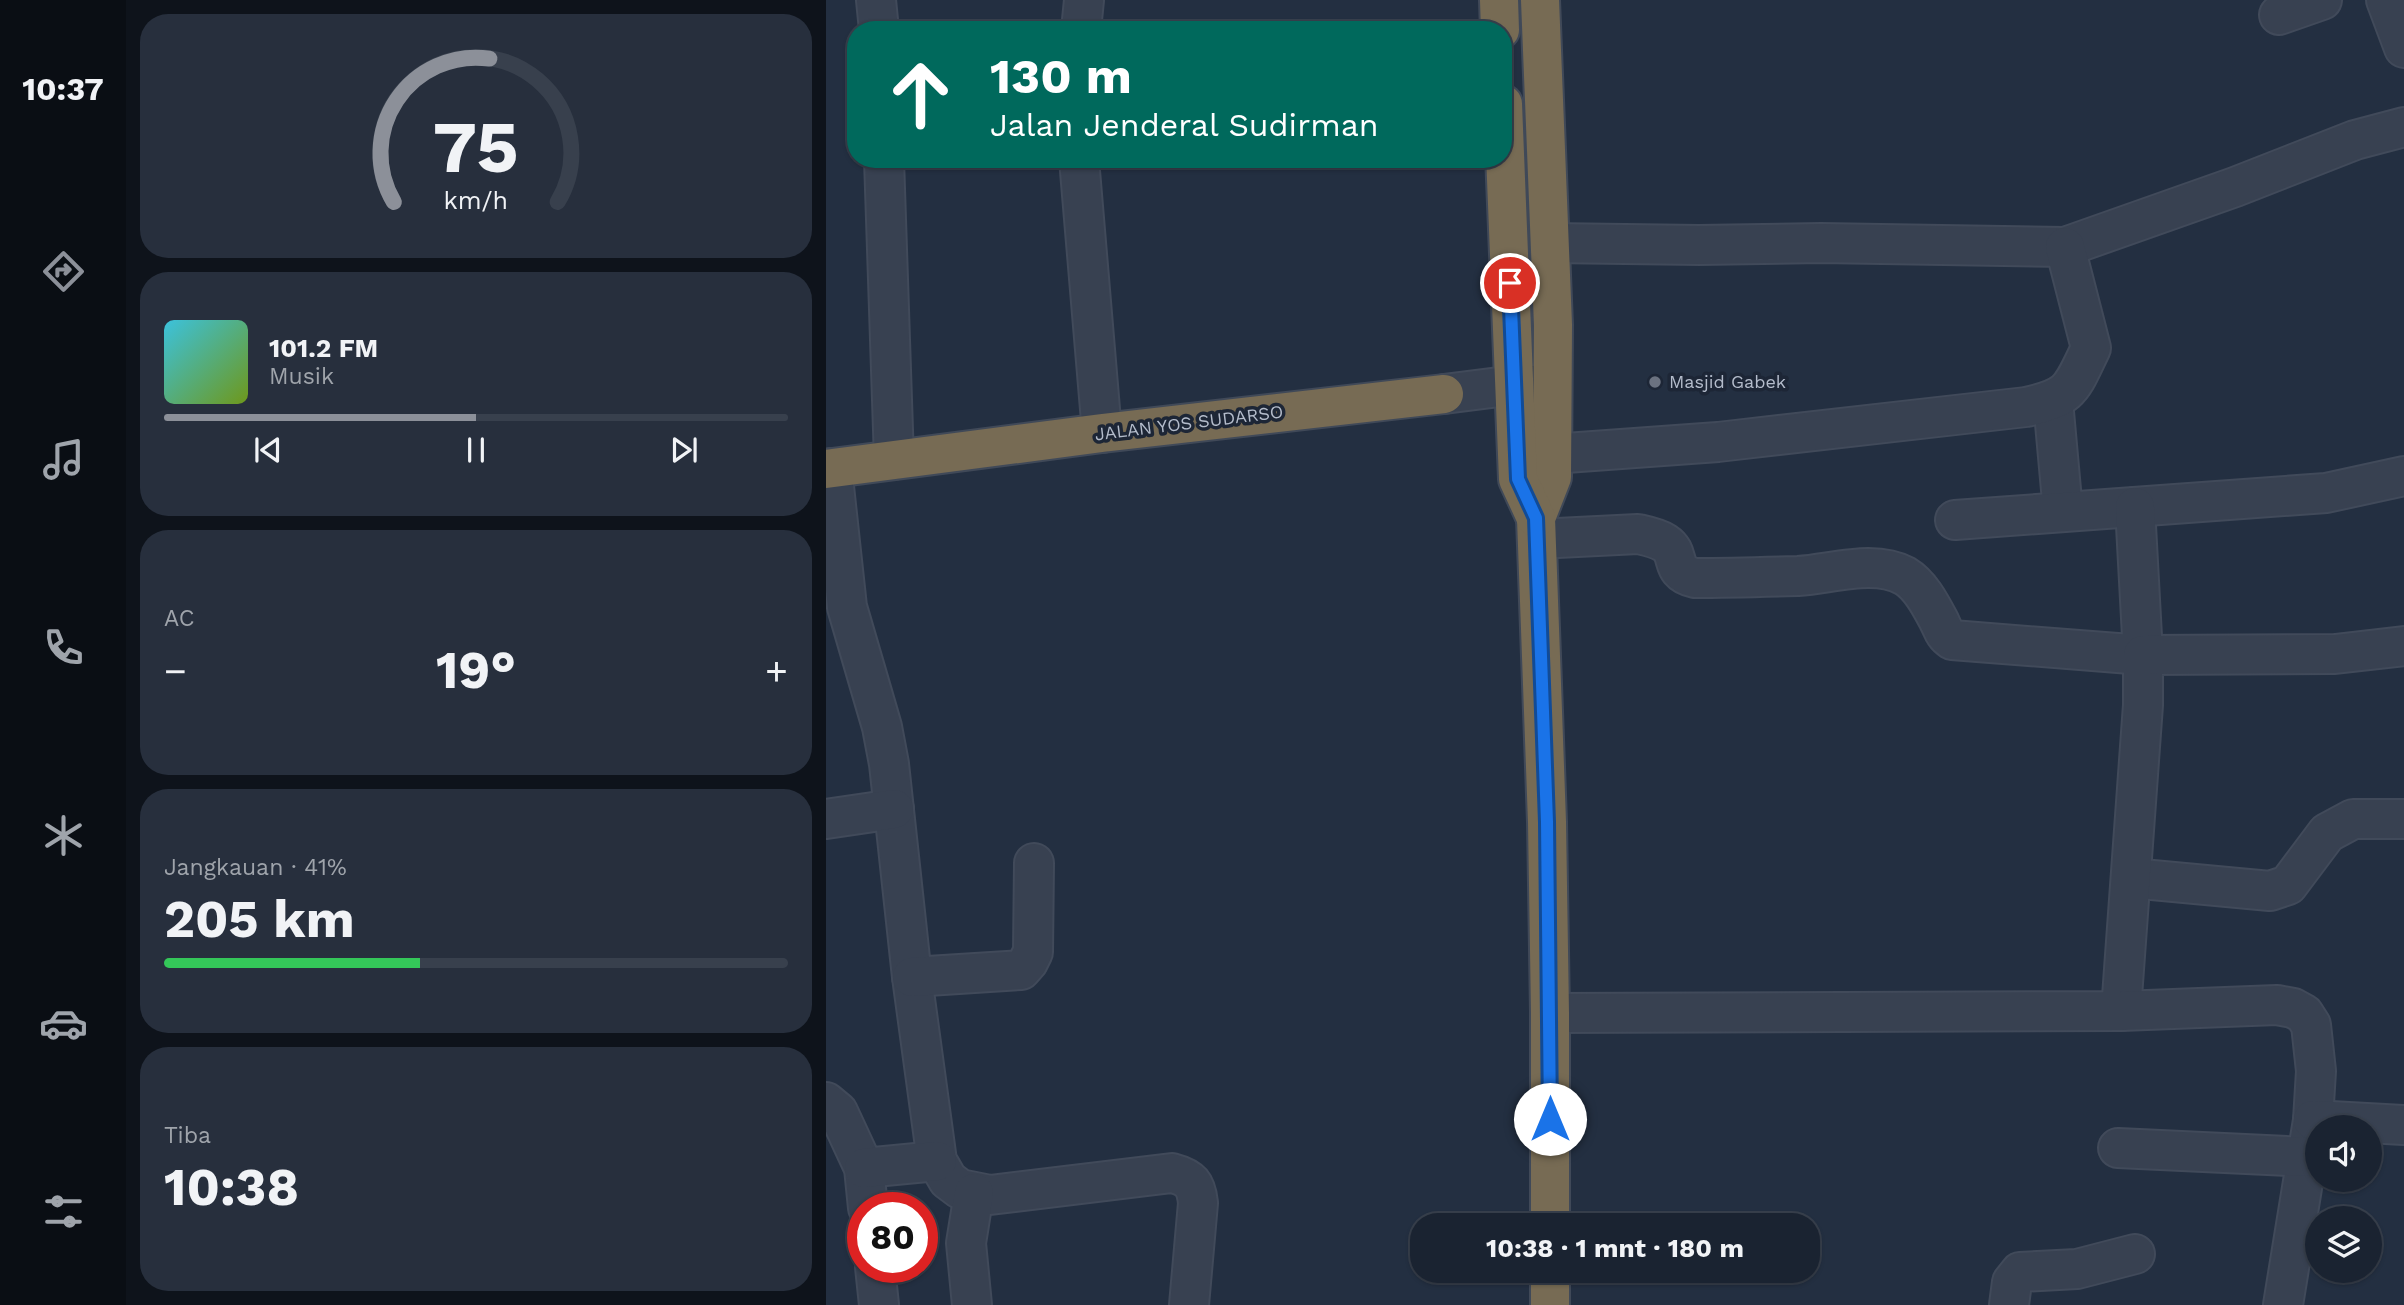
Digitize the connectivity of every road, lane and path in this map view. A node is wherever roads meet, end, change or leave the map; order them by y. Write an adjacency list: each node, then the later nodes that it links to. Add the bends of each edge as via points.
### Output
1 (876, 0): 8 (street)
2 (1084, 0): 9 (street)
3 (1499, 0): 10 (highway)
4 (1540, 0): 16 (highway)
5 (2322, 0): 7 (street)
6 (2386, 0): 11 (street)
7 (2279, 15)
8 (877, 21)
9 (1082, 21)
10 (1500, 21)
11 (2404, 48)
12 (2404, 127): 17 (street, via 2355,140)
13 (884, 168): 23 (street)
14 (1080, 168): 21 (street)
15 (1510, 168): 18 (highway)
16 (1551, 243): 17 (street); 18 (highway)
17 (2065, 247): 20 (street, via 2091,348 2072,387)
18 (1534, 385): 19 (street, JALAN YOS SUDARSO); 22 (highway); 29 (highway, via 1518,479)
19 (1444, 394): 21 (highway, JALAN YOS SUDARSO)
20 (2053, 401): 22 (street, via 1730,440); 27 (street)
21 (1101, 433): 23 (highway, JALAN YOS SUDARSO)
22 (1552, 454): 29 (highway, via 1552,477)
23 (894, 460): 24 (highway, JALAN YOS SUDARSO)
24 (829, 469): 32 (street, via 847,607 883,727)
25 (2404, 476): 26 (street, via 2326,493)
26 (2135, 507): 27 (street); 31 (street)
27 (2063, 512): 28 (street)
28 (1955, 520)
29 (1536, 528): 31 (street, via 1652,537 1670,548 1682,575 1695,579 1889,570 1916,585 1940,621 1944,636 1952,640); 39 (highway)
30 (2404, 646): 31 (street, via 2335,654)
31 (2143, 655): 36 (street)
32 (894, 808): 33 (street); 37 (street)
33 (826, 819)
34 (2404, 819): 36 (street, via 2353,819 2326,833 2288,885 2270,891)
35 (1034, 863): 37 (street, via 1033,952 1021,970)
36 (2131, 878): 38 (street)
37 (912, 978): 46 (street)
38 (2121, 1011): 39 (street); 41 (street, via 2293,1008 2311,1025 2316,1071)
39 (1550, 1013): 51 (highway)
40 (826, 1102): 47 (street, via 838,1112)
41 (2313, 1115)
42 (2382, 1124): 43 (street)
43 (2404, 1125)
44 (2118, 1148): 45 (street)
45 (2305, 1157)
46 (937, 1161): 47 (street); 50 (street, via 948,1180)
47 (863, 1168): 49 (street)
48 (2305, 1169): 60 (street)
49 (866, 1192)
50 (974, 1193): 56 (street, via 966,1243); 57 (street, via 990,1195 1172,1173 1187,1177 1196,1188 1198,1203)
51 (1550, 1213)
52 (2135, 1254): 59 (street, via 2077,1269 2020,1272 2012,1282)
53 (877, 1283): 55 (street)
54 (1550, 1283): 58 (highway)
55 (879, 1305)
56 (972, 1305)
57 (1189, 1305)
58 (1550, 1305)
59 (2009, 1305)
60 (2283, 1305)

